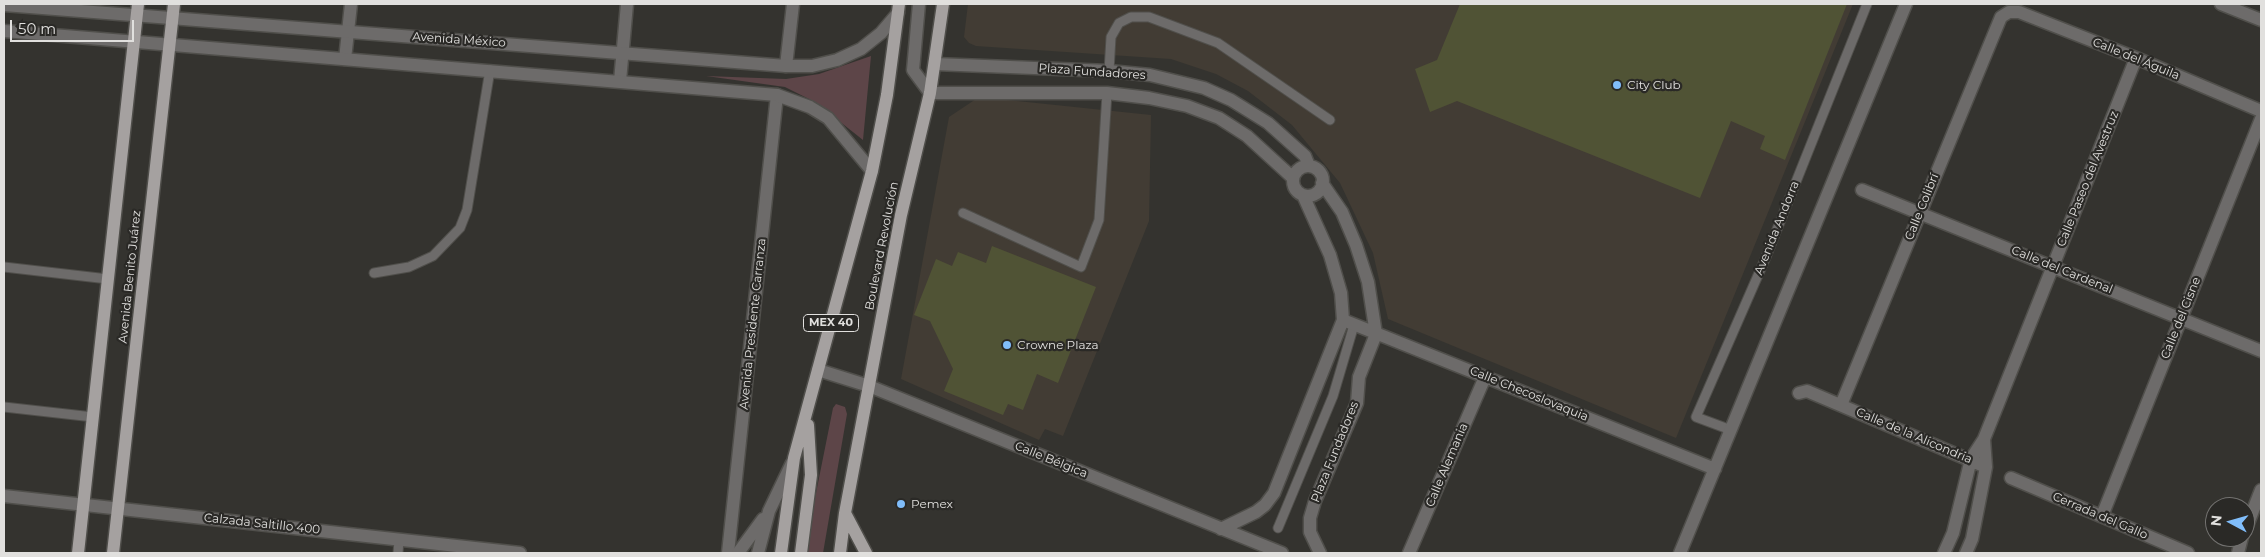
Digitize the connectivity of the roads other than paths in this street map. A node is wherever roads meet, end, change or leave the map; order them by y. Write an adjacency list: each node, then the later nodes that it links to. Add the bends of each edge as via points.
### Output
1 (174, 4): 14 (main road, Avenida Benito Juárez)
2 (351, 4): 17 (street)
3 (627, 4): 20 (street)
4 (793, 4): 24 (street)
5 (919, 4): 28 (street, via 913,70)
6 (943, 4): 23 (main road, Boulevard Revolución)
7 (1867, 4): 58 (lane, Avenida Andorra, via 1766,257 1696,417)
8 (1906, 4): 58 (street)
9 (2221, 4): 15 (street)
10 (4, 6): 12 (street, Avenida México)
11 (898, 8): 24 (street, Avenida México, via 881,33 861,49 812,66); 35 (main road, MEX 40, via 887,94)
12 (138, 9): 14 (street, Avenida México); 18 (main road, Avenida Benito Juárez)
13 (2009, 12): 21 (street, Calle del Águila, via 2019,12); 41 (street, Calle Colibrí, via 2001,17)
14 (173, 18): 17 (street, Avenida México); 19 (main road, Avenida Benito Juárez)
15 (2261, 20)
16 (4, 31): 18 (street)
17 (348, 32): 20 (street, Avenida México); 22 (street)
18 (134, 42): 19 (street); 45 (main road, Avenida Benito Juárez)
19 (170, 45): 22 (street); 69 (main road, Avenida Benito Juárez)
20 (621, 52): 24 (street, Avenida México); 27 (street)
21 (2136, 58): 31 (street, Calle del Águila); 43 (street, Calle Paseo del Avestruz)
22 (345, 59): 25 (street)
23 (935, 64): 26 (street, Plaza Fundadores); 28 (main road, Boulevard Revolución)
24 (786, 66)
25 (490, 70): 27 (street); 44 (lane, via 467,210 460,228 433,256 409,267)
26 (1109, 71): 29 (street); 33 (lane, via 1111,37 1119,23 1131,17 1149,17 1218,43); 34 (street, Plaza Fundadores, via 1150,75 1204,88 1231,100 1268,123 1305,156)
27 (620, 81): 30 (street)
28 (930, 93): 29 (street, Plaza Fundadores); 52 (main road, Boulevard Revolución, via 901,215)
29 (1107, 93): 36 (street, Plaza Fundadores, via 1187,106 1219,118 1247,136); 40 (lane, via 1099,220 1081,267)
30 (777, 95): 35 (street, via 810,107 828,118); 81 (street, Avenida Presidente Carranza)
31 (2261, 111)
32 (2261, 119): 46 (street, Calle del Cisne)
33 (1330, 120)
34 (1309, 166): 36 (street, via 1299,169); 37 (street, via 1319,170)
35 (872, 171): 50 (main road, MEX 40)
36 (1293, 178): 39 (street, via 1294,186)
37 (1322, 183): 39 (street, via 1313,195); 48 (street, Plaza Fundadores, via 1342,212 1356,245 1368,282)
38 (1862, 190): 41 (street, Calle del Cardenal)
39 (1303, 195): 47 (street, via 1330,255)
40 (963, 213)
41 (1920, 213): 43 (street, Calle del Cardenal); 54 (street, Calle Colibrí)
42 (4, 267): 45 (lane)
43 (2053, 267): 46 (street, Calle del Cardenal); 59 (street, Calle Paseo del Avestruz)
44 (374, 273)
45 (108, 279): 57 (main road, Avenida Benito Juárez)
46 (2181, 318): 49 (street, Calle del Cardenal); 72 (street, Calle del Cisne)
47 (1349, 322): 48 (street, Calle Checoslovaquia); 73 (lane, via 1333,396); 74 (street, via 1274,493 1256,512)
48 (1376, 334): 51 (street, Calle Checoslovaquia); 89 (street, Plaza Fundadores, via 1360,377 1357,403 1310,518 1310,532)
49 (2261, 351)
50 (818, 370): 52 (street, Calle Bélgica); 56 (main road, MEX 40)
51 (1485, 377): 63 (street, Calle Checoslovaquia); 90 (street, Calle Alemania)
52 (869, 386): 71 (main road, Boulevard Revolución); 74 (street, Calle Bélgica)
53 (1799, 393): 54 (street, Calle de la Alicondria, via 1807,391)
54 (1841, 405): 61 (street, Calle de la Alicondria)
55 (4, 407): 57 (lane)
56 (807, 415): 60 (main road, MEX 40); 85 (main road, via 811,475)
57 (93, 417): 67 (main road, Avenida Benito Juárez)
58 (1731, 430): 63 (street)
59 (1984, 439): 61 (street, Calle Paseo del Avestruz); 62 (street, Calle Paseo del Avestruz)
60 (794, 458): 70 (street); 84 (main road, MEX 40)
61 (1971, 459): 62 (street, Calle de la Alicondria); 92 (street, Calle Paseo del Avestruz, via 1953,532)
62 (1986, 467): 93 (street, Calle Paseo del Avestruz, via 1972,539)
63 (1715, 469): 91 (street)
64 (2011, 478): 72 (street, Cerrada del Gallo)
65 (2261, 490): 68 (street)
66 (4, 496): 67 (street, Calzada Saltillo 400)
67 (83, 504): 69 (street, Calzada Saltillo 400); 77 (main road, Avenida Benito Juárez)
68 (2255, 505)
69 (118, 508): 75 (street, Calzada Saltillo 400); 78 (main road, Avenida Benito Juárez)
70 (769, 511): 82 (street); 83 (street)
71 (845, 513): 86 (main road, Boulevard Revolución); 87 (main road)
72 (2102, 516): 94 (street, Cerrada del Gallo)
73 (1278, 528)
74 (1221, 529): 88 (street, Calle Bélgica)
75 (399, 540): 76 (street, Calzada Saltillo 400); 79 (lane)
76 (426, 548): 80 (street, Calzada Saltillo 400)
77 (78, 553)
78 (113, 553)
79 (398, 553)
80 (520, 553)
81 (728, 553)
82 (738, 553)
83 (758, 553)
84 (781, 553)
85 (801, 553)
86 (840, 553)
87 (866, 553)
88 (1282, 553)
89 (1320, 553)
90 (1409, 553)
91 (1680, 553)
92 (1944, 553)
93 (1966, 553)
94 (2188, 553)

